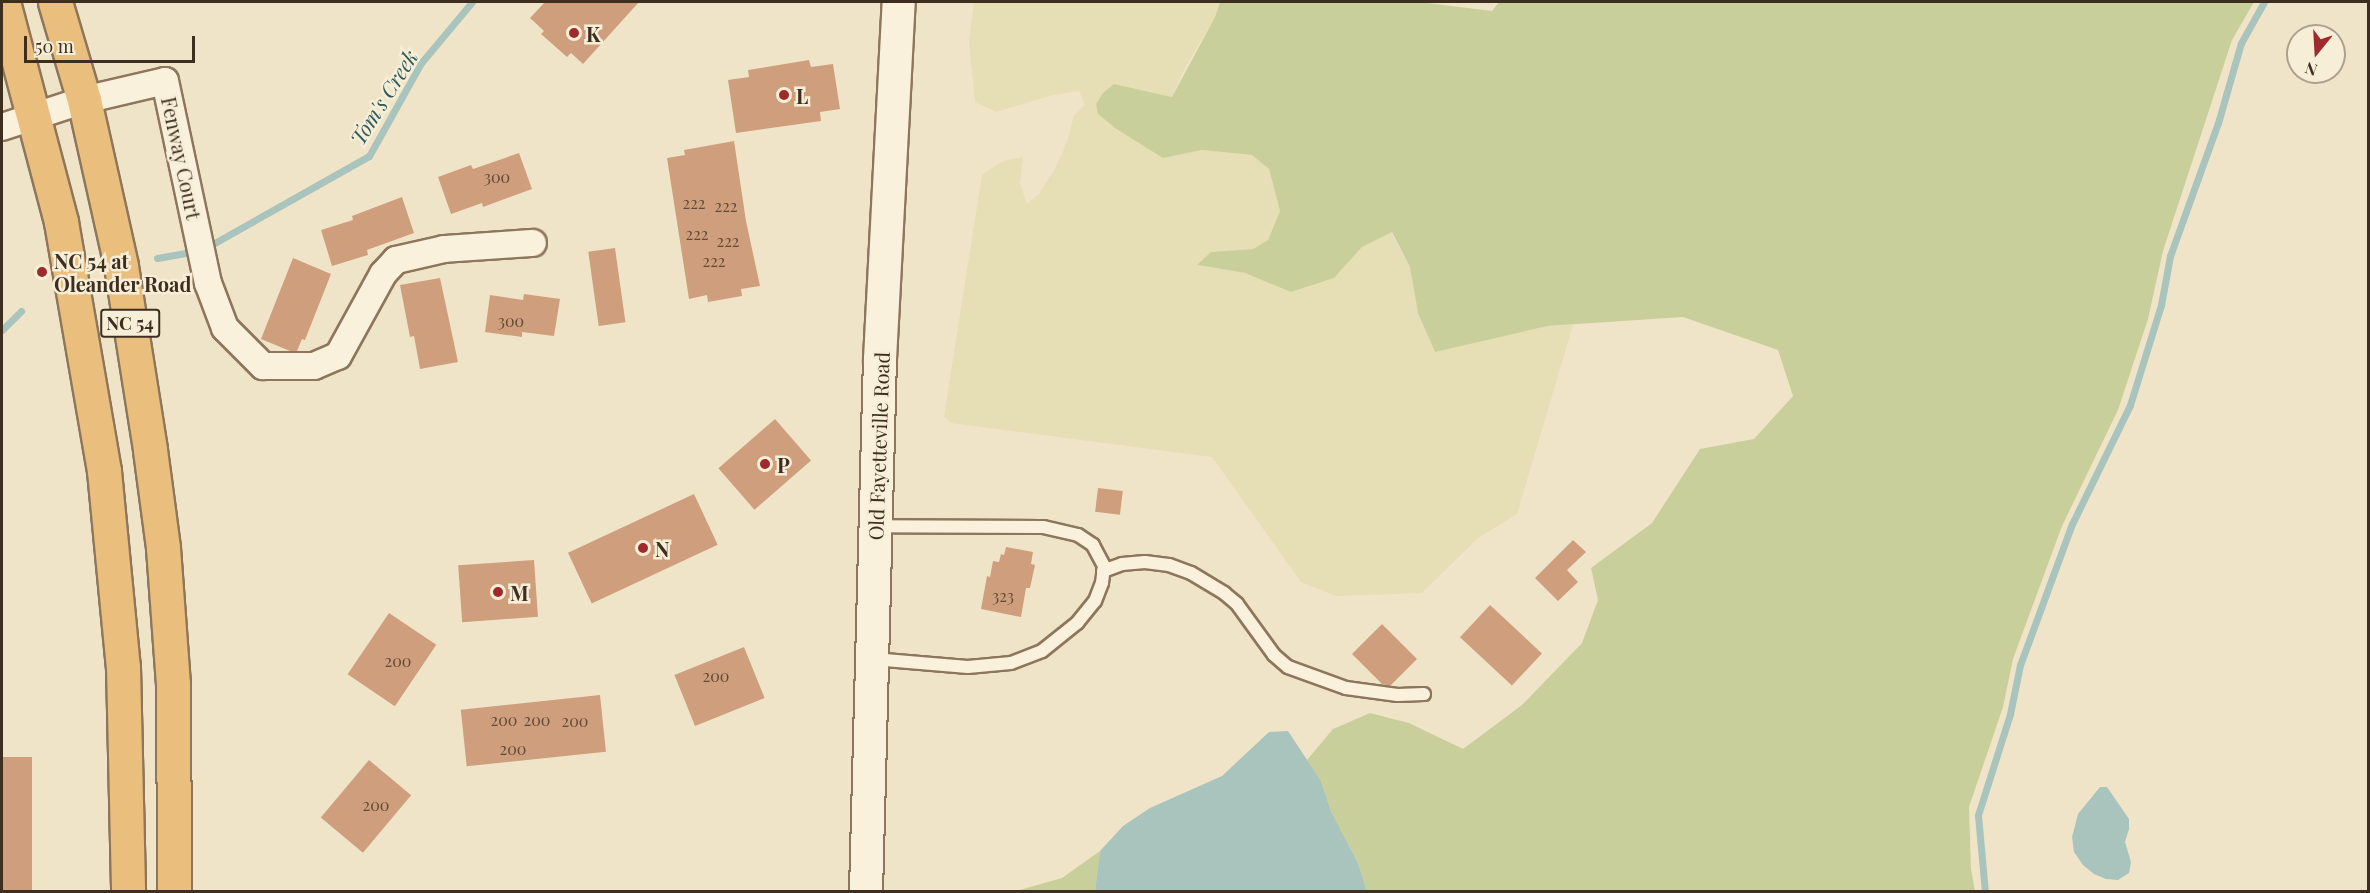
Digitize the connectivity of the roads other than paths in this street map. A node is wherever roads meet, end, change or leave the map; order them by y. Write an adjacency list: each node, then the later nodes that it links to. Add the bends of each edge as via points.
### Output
1 (3, 2): 5 (highway, NC 54)
2 (55, 2): 4 (highway, NC 54)
3 (898, 2): 8 (street, Old Fayetteville Road)
4 (84, 100): 5 (street); 7 (street, Fenway Court, via 165,81 208,283 225,328 262,366 314,366 338,356 383,274 396,260 444,249); 13 (highway, NC 54, via 121,266 163,548 173,684)
5 (34, 114): 6 (street); 12 (highway, NC 54, via 61,222 110,515 123,667)
6 (2, 127)
7 (533, 243)
8 (876, 526): 9 (lane, via 1043,527 1078,535 1093,545); 10 (street, Old Fayetteville Road)
9 (1103, 571): 10 (lane, via 1095,601 1077,623 1042,651 1011,663 968,667); 11 (lane, via 1145,562 1191,573 1237,604 1274,655 1288,667 1346,688)
10 (872, 659): 14 (street, Old Fayetteville Road)
11 (1424, 694)
12 (128, 891)
13 (174, 891)
14 (866, 891)

